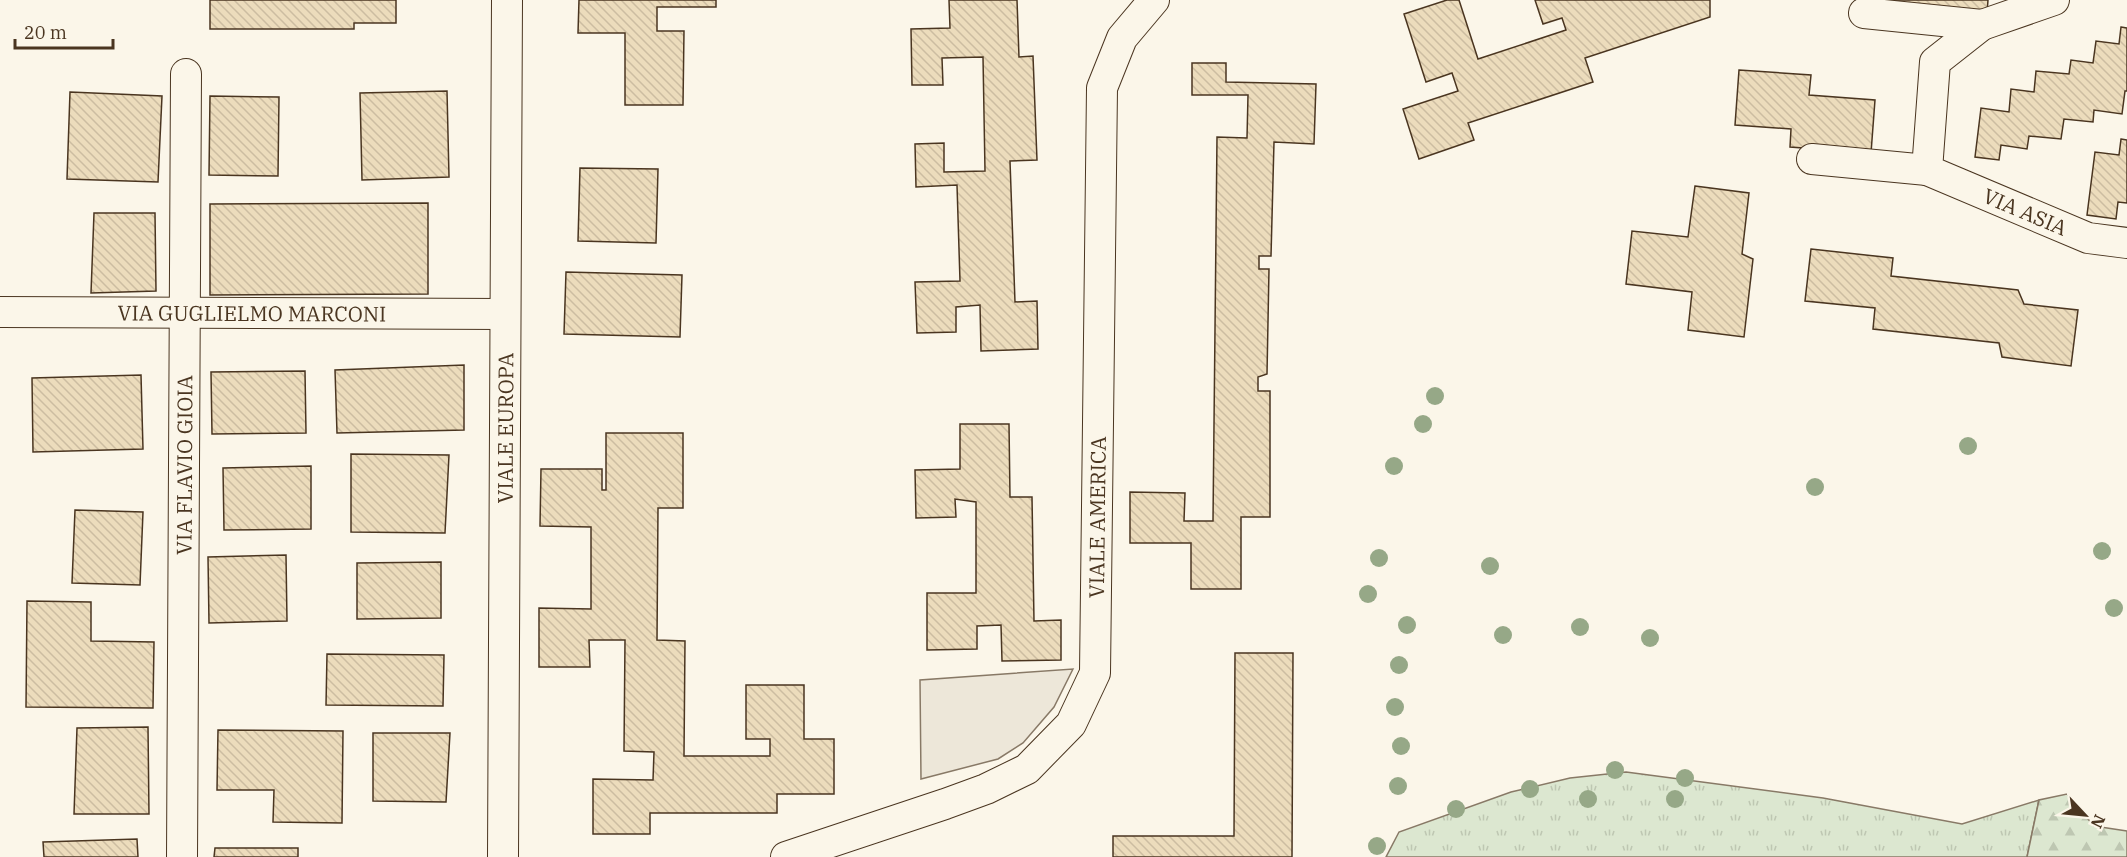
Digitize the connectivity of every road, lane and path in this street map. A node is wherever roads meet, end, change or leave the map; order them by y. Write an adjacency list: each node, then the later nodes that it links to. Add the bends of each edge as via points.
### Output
1 (507, 0): 12 (street, VIALE EUROPA)
2 (1155, 0): 15 (street, VIALE AMERICA, via 1122,38 1102,88 1095,674 1071,724 1027,769 945,804)
3 (2054, 0): 5 (street)
4 (1864, 13): 5 (street)
5 (1982, 25): 8 (street, via 1935,62)
6 (186, 74): 11 (street, VIA FLAVIO GIOIA)
7 (1812, 159): 8 (street, VIA ASIA)
8 (1927, 170): 9 (street, VIA ASIA, via 2088,238)
9 (2127, 243)
10 (0, 312): 11 (street, VIA GUGLIELMO MARCONI)
11 (186, 312): 12 (street, VIA GUGLIELMO MARCONI); 14 (street, VIA FLAVIO GIOIA)
12 (505, 314): 13 (street, VIALE EUROPA)
13 (508, 849)
14 (182, 857)
15 (786, 857)

